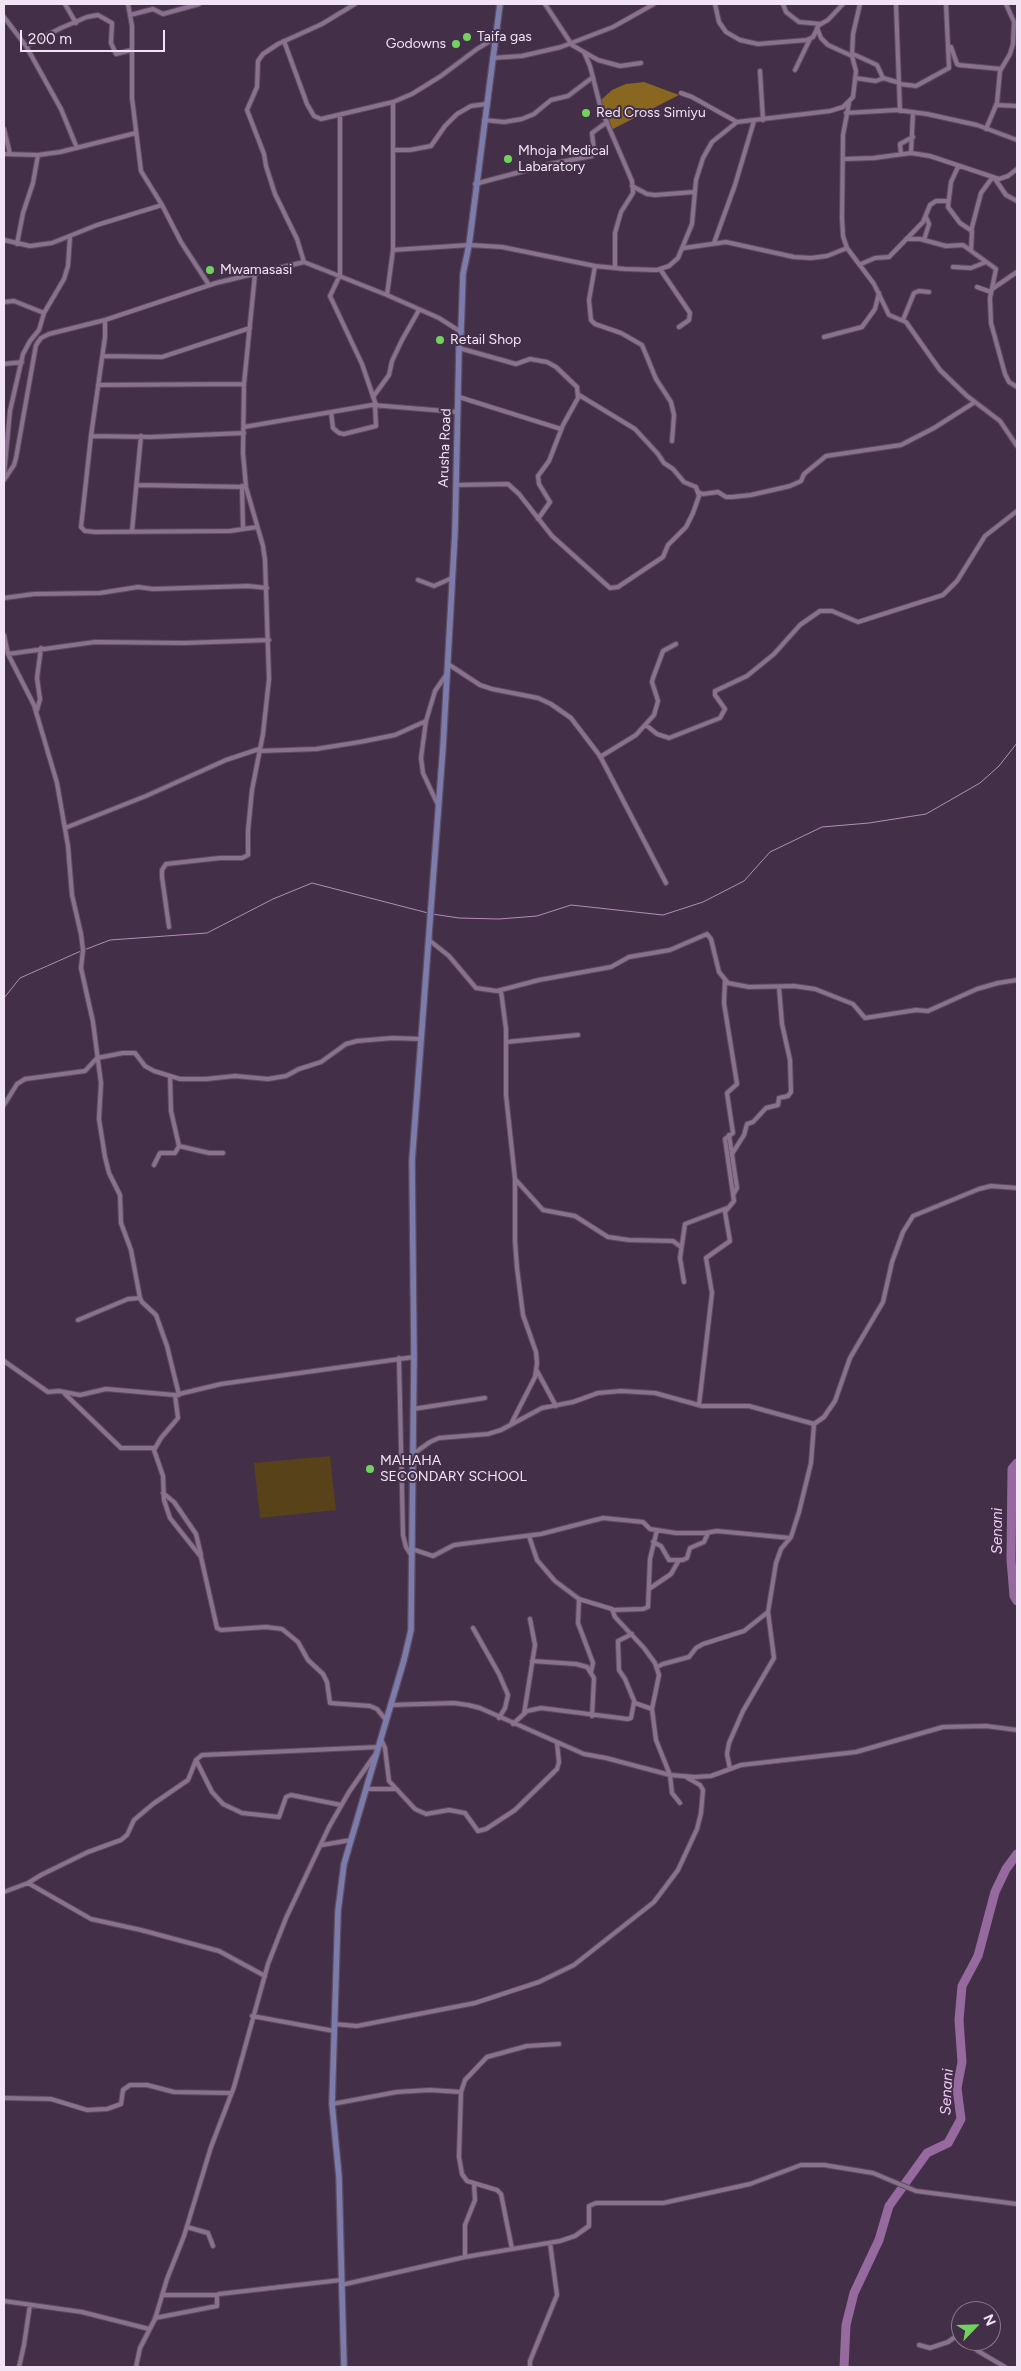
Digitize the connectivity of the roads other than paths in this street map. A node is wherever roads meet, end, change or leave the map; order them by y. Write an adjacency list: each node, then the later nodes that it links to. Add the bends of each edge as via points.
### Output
1 (65, 4): 19 (street)
2 (128, 4): 17 (street)
3 (180, 4): 16 (street)
4 (199, 4): 16 (street)
5 (355, 4): 25 (street)
6 (500, 4): 23 (main road, Arusha Road)
7 (545, 4): 26 (street)
8 (654, 4): 26 (street, via 612,27)
9 (715, 4): 24 (street, via 719,22 731,37 758,44)
10 (782, 4): 20 (street, via 786,12 799,22)
11 (843, 4): 20 (street)
12 (860, 4): 31 (street)
13 (896, 4): 40 (street)
14 (946, 4): 27 (street)
15 (1006, 4): 22 (street)
16 (183, 8): 17 (street, via 163,14 153,9)
17 (130, 14): 29 (street)
18 (4, 18): 28 (street)
19 (76, 23): 28 (street); 29 (street, via 92,15 103,16 113,26 111,43 115,52 121,54)
20 (820, 24): 21 (street)
21 (817, 28): 24 (street); 31 (street, via 828,45)
22 (1016, 31): 34 (street, via 1010,54)
23 (494, 38): 32 (main road, Arusha Road); 42 (street, via 442,76)
24 (810, 39): 35 (street)
25 (284, 42): 50 (street, via 302,94 314,116 321,119); 91 (street, via 259,58 257,87 247,110 264,154 276,199 297,239)
26 (571, 42): 30 (street); 32 (street, via 543,52)
27 (949, 42): 34 (street, via 959,66); 40 (street, via 949,68 916,86)
28 (26, 46): 61 (street, via 66,117)
29 (131, 50): 58 (street)
30 (584, 52): 33 (street, via 620,66); 37 (street)
31 (852, 55): 38 (street); 39 (street, via 877,65)
32 (492, 58): 44 (main road, Arusha Road)
33 (641, 63)
34 (1001, 69): 45 (street)
35 (795, 70)
36 (760, 71): 53 (street)
37 (592, 77): 51 (street, via 568,96 551,100 522,119 504,122); 54 (street)
38 (855, 78): 39 (street, via 876,81); 43 (street)
39 (884, 78): 40 (street)
40 (900, 83): 47 (street)
41 (681, 93): 55 (street)
42 (393, 102): 50 (street); 62 (street)
43 (849, 103): 48 (street); 53 (street, via 830,112)
44 (486, 104): 51 (main road, Arusha Road); 62 (street, via 471,106 458,114 431,146)
45 (996, 104): 46 (street); 57 (street)
46 (1017, 106)
47 (900, 111): 48 (street); 49 (street)
48 (846, 113): 68 (street)
49 (913, 113): 57 (street, via 939,115); 59 (street)
50 (340, 115): 100 (street)
51 (484, 120): 72 (main road, Arusha Road)
52 (754, 120): 53 (street); 55 (street); 84 (street)
53 (763, 120)
54 (607, 122): 72 (street, via 592,133 592,156); 73 (street, via 626,163)
55 (737, 122): 74 (street, via 707,149)
56 (4, 129): 65 (street)
57 (986, 129): 60 (street)
58 (136, 133): 61 (street); 77 (street, via 141,171)
59 (913, 137): 63 (street); 66 (street, via 900,144)
60 (1017, 140)
61 (76, 148): 67 (street)
62 (393, 150): 89 (street)
63 (911, 153): 66 (street); 69 (street, via 938,157)
64 (4, 154): 65 (street)
65 (10, 154): 67 (street)
66 (901, 154): 68 (street)
67 (38, 155): 85 (street, via 34,183 23,213)
68 (843, 158): 88 (street, via 842,218)
69 (958, 167): 71 (street); 75 (street, via 952,178)
70 (1017, 169): 71 (street, via 1004,178)
71 (994, 178): 76 (street, via 1006,195); 79 (street, via 981,193)
72 (475, 184): 86 (main road, Arusha Road)
73 (632, 186): 74 (street, via 655,195); 96 (street, via 615,233)
74 (694, 192): 87 (street, via 692,224)
75 (948, 201): 78 (street, via 933,203); 79 (street, via 949,211)
76 (1017, 201)
77 (162, 205): 80 (street); 101 (street, via 180,242)
78 (926, 217): 81 (street); 83 (street, via 929,224)
79 (971, 231): 90 (street)
80 (70, 237): 85 (street, via 40,246); 109 (street, via 64,279)
81 (906, 239): 83 (street); 93 (street, via 889,257)
82 (4, 240): 85 (street)
83 (924, 240): 90 (street, via 946,246 963,245)
84 (714, 243): 87 (street); 88 (street, via 736,243 811,258)
85 (17, 244)
86 (469, 245): 89 (street); 94 (street, via 502,247); 114 (main road, Arusha Road, via 463,274)
87 (684, 248): 97 (street, via 669,266)
88 (847, 248): 93 (street)
89 (393, 250): 106 (street)
90 (971, 250): 92 (street)
91 (304, 262): 99 (street); 100 (street)
92 (986, 262): 95 (street, via 971,268); 103 (street, via 996,269)
93 (861, 264): 105 (street)
94 (595, 266): 96 (street); 136 (street, via 589,300 591,320 642,345 656,379 672,402)
95 (954, 267)
96 (615, 268): 97 (street)
97 (660, 269): 112 (street, via 690,313 689,320)
98 (1017, 272): 103 (street)
99 (254, 274): 101 (street); 113 (street)
100 (340, 275): 106 (street); 124 (street, via 331,300 357,352)
101 (209, 285): 110 (street)
102 (977, 286): 103 (street)
103 (991, 291): 122 (street, via 989,308 996,342 1005,374)
104 (929, 292): 111 (street, via 914,293)
105 (879, 294): 111 (street, via 889,316); 115 (street, via 873,314 862,327)
106 (387, 295): 108 (street)
107 (4, 302): 109 (street, via 14,301)
108 (419, 310): 114 (street); 124 (street, via 392,361 389,375)
109 (44, 313): 118 (street)
110 (105, 320): 117 (street); 139 (street, via 49,334 39,340 34,351 16,458)
111 (903, 320): 126 (street, via 940,370)
112 (679, 326)
113 (250, 328): 117 (street, via 162,357); 120 (street)
114 (462, 332): 116 (main road, Arusha Road)
115 (824, 337)
116 (459, 348): 123 (street, via 516,364 530,359 547,362 577,387); 125 (main road, Arusha Road)
117 (103, 356): 121 (street)
118 (22, 362): 119 (street); 135 (street)
119 (4, 364)
120 (244, 384): 121 (street); 130 (street)
121 (98, 385): 133 (street)
122 (1017, 387)
123 (579, 395): 131 (street); 143 (street, via 635,429 664,463 684,482 696,487)
124 (373, 397): 127 (street)
125 (459, 397): 129 (main road, Arusha Road); 131 (street)
126 (975, 402): 137 (street, via 1000,421); 143 (street, via 901,445 826,456 800,481 790,486 732,497 718,492)
127 (375, 405): 128 (street); 128 (street, via 376,426 344,434 333,428); 129 (street)
128 (331, 412): 130 (street)
129 (458, 412): 142 (main road, Arusha Road)
130 (244, 427): 132 (street)
131 (561, 429): 145 (street, via 549,461 537,478 550,502)
132 (244, 433): 134 (street); 141 (street)
133 (91, 436): 134 (street); 148 (street, via 81,527 89,532)
134 (141, 436): 140 (street)
135 (5, 440): 138 (street)
136 (672, 441)
137 (1017, 446)
138 (4, 475)
139 (4, 480)
140 (137, 485): 141 (street); 148 (street)
141 (244, 486): 146 (street); 147 (street)
142 (456, 486): 145 (street, via 508,484); 149 (main road, Arusha Road)
143 (698, 492): 145 (street, via 686,527 668,545 663,557 618,587 612,588 552,536)
144 (1017, 510): 162 (street, via 985,536 957,581 943,595 858,622 832,611 820,611 800,625 774,654 747,676 715,691 725,709 720,718 669,738)
145 (538, 519)
146 (258, 527): 147 (street); 151 (street)
147 (242, 528): 148 (street, via 230,531)
148 (132, 531)
149 (452, 578): 150 (street, via 434,586); 158 (main road, Arusha Road)
150 (418, 580)
151 (267, 588): 152 (street, via 138,587 100,593); 154 (street)
152 (4, 598)
153 (4, 635): 157 (street)
154 (269, 640): 156 (street, via 94,642); 163 (street, via 269,679)
155 (676, 644): 162 (street, via 661,655 652,682 658,707)
156 (41, 648): 157 (street); 160 (street, via 37,678 40,699)
157 (8, 654): 160 (street)
158 (447, 664): 159 (main road, Arusha Road); 164 (street, via 486,687 538,698 557,707 571,718)
159 (446, 675): 161 (street, via 435,691); 165 (main road, Arusha Road)
160 (36, 711): 166 (street, via 57,783)
161 (426, 721): 163 (street, via 394,735 360,742 316,749); 165 (street, via 421,765)
162 (646, 725): 164 (street, via 626,742)
163 (259, 750): 166 (street, via 226,760); 168 (street, via 248,831 248,855 166,864 162,877)
164 (600, 757): 167 (street)
165 (438, 806): 169 (main road, Arusha Road)
166 (65, 828): 177 (street, via 72,895 82,942 81,968)
167 (666, 883)
168 (169, 927)
169 (429, 940): 173 (street, via 443,950 476,988); 175 (main road, Arusha Road)
170 (724, 980): 172 (street, via 736,986); 173 (street, via 707,934 670,950 629,957 606,968); 180 (street, via 724,1003 737,1084 727,1093 733,1131)
171 (1017, 980): 172 (street, via 977,989 928,1010 873,1019 863,1018 853,1004 815,989)
172 (779, 987): 183 (street, via 783,1032 790,1060 791,1092 778,1098 778,1105 766,1108 747,1124)
173 (501, 990): 176 (street)
174 (578, 1035): 176 (street)
175 (420, 1039): 178 (street, via 393,1038 346,1044 321,1062 278,1078 235,1076 187,1080); 193 (main road, Arusha Road, via 412,1170)
176 (506, 1042): 185 (street, via 506,1095)
177 (97, 1058): 178 (street, via 123,1052 135,1053 145,1066); 179 (street, via 85,1071 36,1076 20,1081); 191 (street, via 101,1086 99,1119 105,1157 120,1195 121,1223 131,1250)
178 (170, 1076): 181 (street, via 171,1111)
179 (4, 1105)
180 (729, 1135): 183 (street); 187 (street, via 725,1144)
181 (179, 1146): 182 (street); 184 (street, via 175,1153 160,1153)
182 (223, 1153)
183 (732, 1154): 187 (street, via 737,1188)
184 (154, 1165)
185 (515, 1179): 189 (street, via 543,1210 575,1216 608,1237 673,1242); 196 (street, via 519,1290 523,1315 536,1352)
186 (1017, 1188): 204 (street, via 991,1186 979,1189 910,1219 897,1244 883,1302 853,1352 835,1401)
187 (733, 1195): 188 (street, via 734,1202)
188 (727, 1208): 189 (street, via 685,1224); 200 (street, via 730,1241 706,1258 712,1294)
189 (681, 1247): 190 (street)
190 (684, 1282)
191 (140, 1298): 192 (street, via 128,1299); 198 (street, via 156,1315 167,1346)
192 (78, 1320)
193 (414, 1357): 194 (street); 202 (main road, Arusha Road)
194 (399, 1358): 198 (street, via 221,1384); 215 (street, via 403,1535)
195 (4, 1361): 197 (street, via 48,1392)
196 (537, 1371): 201 (street); 203 (street)
197 (65, 1394): 198 (street, via 80,1395 103,1389); 205 (street, via 122,1448)
198 (177, 1395): 205 (street, via 178,1418)
199 (485, 1398): 202 (street)
200 (699, 1405): 201 (street, via 654,1393 621,1390 598,1393); 204 (street, via 749,1406)
201 (556, 1406): 203 (street, via 542,1408)
202 (413, 1409): 206 (main road, Arusha Road)
203 (511, 1424): 206 (street, via 488,1434 439,1438)
204 (814, 1424): 211 (street, via 807,1484)
205 (154, 1448): 207 (street, via 163,1476)
206 (413, 1454): 213 (main road, Arusha Road)
207 (163, 1493): 214 (street, via 173,1524); 214 (street, via 174,1502 196,1534)
208 (657, 1530): 209 (street); 210 (street, via 650,1529 643,1522 603,1518); 212 (street)
209 (708, 1533): 211 (street, via 725,1531); 216 (street, via 704,1542 690,1548 685,1560)
210 (529, 1536): 213 (street, via 454,1545 433,1556); 218 (street, via 537,1560 555,1581)
211 (790, 1538): 220 (street, via 776,1563)
212 (654, 1542): 216 (street, via 661,1546 669,1560); 217 (street)
213 (412, 1549): 215 (main road, Arusha Road)
214 (201, 1557): 233 (street, via 218,1630 282,1629 298,1642 308,1660 326,1677 330,1704 370,1706 378,1709)
215 (412, 1557): 228 (main road, Arusha Road, via 410,1634)
216 (679, 1560): 217 (street, via 671,1574)
217 (649, 1589): 219 (street, via 647,1608)
218 (579, 1599): 219 (street); 226 (street, via 578,1622 592,1663)
219 (612, 1610): 223 (street)
220 (768, 1612): 225 (street, via 744,1631 704,1644 689,1657); 240 (street, via 774,1658 743,1711 729,1743)
221 (530, 1619): 224 (street, via 535,1645)
222 (473, 1628): 232 (street, via 508,1695)
223 (632, 1634): 225 (street); 227 (street, via 618,1643 619,1670)
224 (532, 1661): 226 (street, via 584,1665); 230 (street)
225 (657, 1667): 229 (street, via 658,1684)
226 (591, 1672): 231 (street, via 594,1678)
227 (634, 1702): 229 (street); 231 (street, via 630,1719)
228 (390, 1705): 232 (street, via 454,1703 480,1708); 233 (main road, Arusha Road)
229 (652, 1709): 241 (street, via 656,1740)
230 (524, 1714): 231 (street, via 541,1708); 234 (street)
231 (592, 1716)
232 (500, 1718): 234 (street)
233 (386, 1720): 236 (main road, Arusha Road)
234 (513, 1724): 237 (street)
235 (1017, 1730): 240 (street, via 986,1726 942,1727 856,1752 781,1759)
236 (381, 1739): 238 (main road, Arusha Road); 244 (street, via 385,1748 386,1774)
237 (557, 1743): 241 (street, via 584,1754); 244 (street, via 557,1770 514,1810 483,1830 477,1830 465,1813 449,1810 432,1814 420,1812)
238 (378, 1749): 239 (street, via 205,1754); 243 (main road, Arusha Road); 246 (street)
239 (196, 1760): 246 (street, via 212,1792 223,1804 242,1813 278,1817 286,1798 291,1795); 249 (street, via 188,1780 134,1820 130,1831 121,1840 83,1854)
240 (730, 1768): 242 (street, via 711,1776)
241 (670, 1775): 242 (street); 245 (street, via 672,1793)
242 (682, 1775): 253 (street, via 694,1780 703,1790 697,1829 678,1870 654,1902 574,1965 539,1982 475,2003 357,2026)
243 (366, 1789): 244 (street); 247 (main road, Arusha Road)
244 (396, 1789)
245 (680, 1803)
246 (342, 1805): 248 (street)
247 (351, 1840): 248 (street); 253 (main road, Arusha Road, via 340,1884)
248 (322, 1845): 251 (street, via 286,1918)
249 (28, 1883): 250 (street); 251 (street, via 91,1919 219,1950)
250 (4, 1892)
251 (265, 1976): 252 (street)
252 (252, 2016): 254 (street); 257 (street)
253 (334, 2024): 254 (main road, Arusha Road)
254 (334, 2031): 259 (main road, Arusha Road)
255 (559, 2044): 256 (street, via 527,2046 487,2057 465,2080)
256 (461, 2092): 259 (street, via 397,2092); 260 (street, via 459,2157 462,2174)
257 (231, 2093): 258 (street, via 174,2092 130,2084 123,2090 121,2104 108,2109 87,2110 52,2099); 262 (street)
258 (4, 2098)
259 (332, 2104): 267 (main road, Arusha Road, via 339,2177)
260 (474, 2184): 265 (street, via 489,2186 500,2194); 266 (street, via 475,2200 465,2225)
261 (1017, 2204): 263 (street, via 916,2191 873,2173 811,2164 792,2167 750,2184 663,2203 609,2201 592,2204 586,2229 575,2236)
262 (187, 2227): 264 (street, via 208,2233); 268 (street)
263 (550, 2242): 265 (street); 280 (street, via 557,2295)
264 (214, 2246)
265 (512, 2249): 266 (street)
266 (465, 2257): 267 (street)
267 (341, 2282): 269 (street); 279 (main road, Arusha Road)
268 (162, 2295): 269 (street); 272 (street)
269 (217, 2295): 272 (street, via 217,2306)
270 (4, 2301): 271 (street)
271 (30, 2305): 273 (street, via 82,2312); 277 (street)
272 (155, 2318): 273 (street)
273 (149, 2329): 278 (street)
274 (951, 2340): 275 (street, via 930,2348)
275 (919, 2345)
276 (978, 2351): 281 (street)
277 (18, 2367)
278 (136, 2367)
279 (344, 2367)
280 (530, 2367)
281 (1005, 2367)

